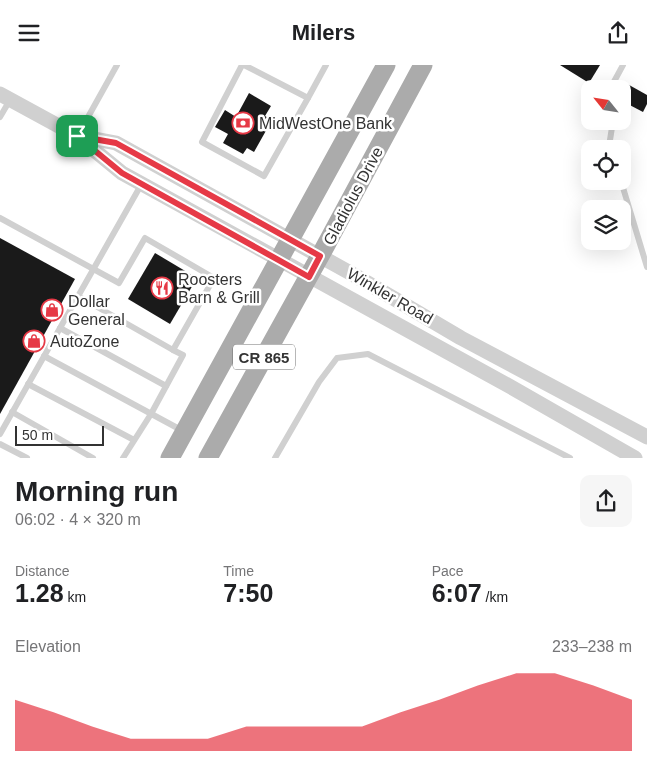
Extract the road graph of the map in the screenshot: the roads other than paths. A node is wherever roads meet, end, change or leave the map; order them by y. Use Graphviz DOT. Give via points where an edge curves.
graph roads {
  1 [pos="117,65"];
  2 [pos="243,65"];
  3 [pos="326,65"];
  4 [pos="386,65"];
  5 [pos="423,65"];
  6 [pos="623,65"];
  7 [pos="615,80"];
  8 [pos="5,96"];
  9 [pos="308,98"];
  10 [pos="0,117"];
  11 [pos="77,136"];
  12 [pos="141,184"];
  13 [pos="624,190"];
  14 [pos="0,217"];
  15 [pos="291,241"];
  16 [pos="320,256"];
  17 [pos="279,261"];
  18 [pos="647,267"];
  19 [pos="93,269"];
  20 [pos="309,277"];
  21 [pos="78,296"];
  22 [pos="60,328"];
  23 [pos="173,350"];
  24 [pos="44,356"];
  25 [pos="28,384"];
  26 [pos="166,386"];
  27 [pos="12,412"];
  28 [pos="151,414"];
  29 [pos="184,431"];
  30 [pos="0,434"];
  31 [pos="647,438"];
  32 [pos="134,441"];
  33 [pos="0,444"];
  34 [pos="27,458"];
  35 [pos="93,458"];
  36 [pos="123,458"];
  37 [pos="170,458"];
  38 [pos="208,458"];
  39 [pos="276,458"];
  40 [pos="570,458"];
  41 [pos="636,458"];
  1 -- 11 [label="lane"];
  2 -- 9 [label="lane"];
  2 -- 9 [label="lane" via="202,142 264,176"];
  3 -- 9 [label="lane"];
  4 -- 15 [label="main road, Gladiolus Drive / CR 865"];
  5 -- 16 [label="main road, Gladiolus Drive / CR 865"];
  6 -- 7 [label="lane"];
  8 -- 10 [label="lane"];
  8 -- 11 [label="street, Winkler Road"];
  11 -- 12 [label="street, Winkler Road" via="122,173"];
  11 -- 15 [label="street, Winkler Road" via="116,143"];
  12 -- 17 [label="street, Winkler Road"];
  12 -- 19 [label="lane"];
  13 -- 18 [label="lane"];
  14 -- 19 [label="lane"];
  15 -- 16 [label="street, Winkler Road"];
  15 -- 17 [label="main road, Gladiolus Drive / CR 865"];
  16 -- 20 [label="main road, Gladiolus Drive / CR 865"];
  16 -- 31 [label="street, Winkler Road" via="461,338"];
  17 -- 20 [label="street, Winkler Road"];
  17 -- 29 [label="main road, Gladiolus Drive / CR 865"];
  19 -- 21 [label="lane"];
  19 -- 23 [label="lane" via="119,283 145,239 214,278"];
  20 -- 38 [label="main road, Gladiolus Drive / CR 865"];
  20 -- 41 [label="street, Winkler Road"];
  21 -- 22 [label="lane"];
  21 -- 23 [label="lane"];
  22 -- 24 [label="lane"];
  22 -- 26 [label="lane"];
  23 -- 26 [label="lane" via="183,355"];
  24 -- 25 [label="lane"];
  24 -- 28 [label="lane"];
  25 -- 27 [label="lane"];
  25 -- 32 [label="lane"];
  26 -- 28 [label="lane"];
  27 -- 30 [label="lane"];
  27 -- 35 [label="lane"];
  28 -- 29 [label="lane"];
  28 -- 32 [label="lane"];
  29 -- 37 [label="main road, Gladiolus Drive / CR 865"];
  31 -- 41 [label="street"];
  32 -- 36 [label="lane"];
  33 -- 34 [label="lane"];
  39 -- 40 [label="lane" via="319,382 337,358 368,354"];
}
